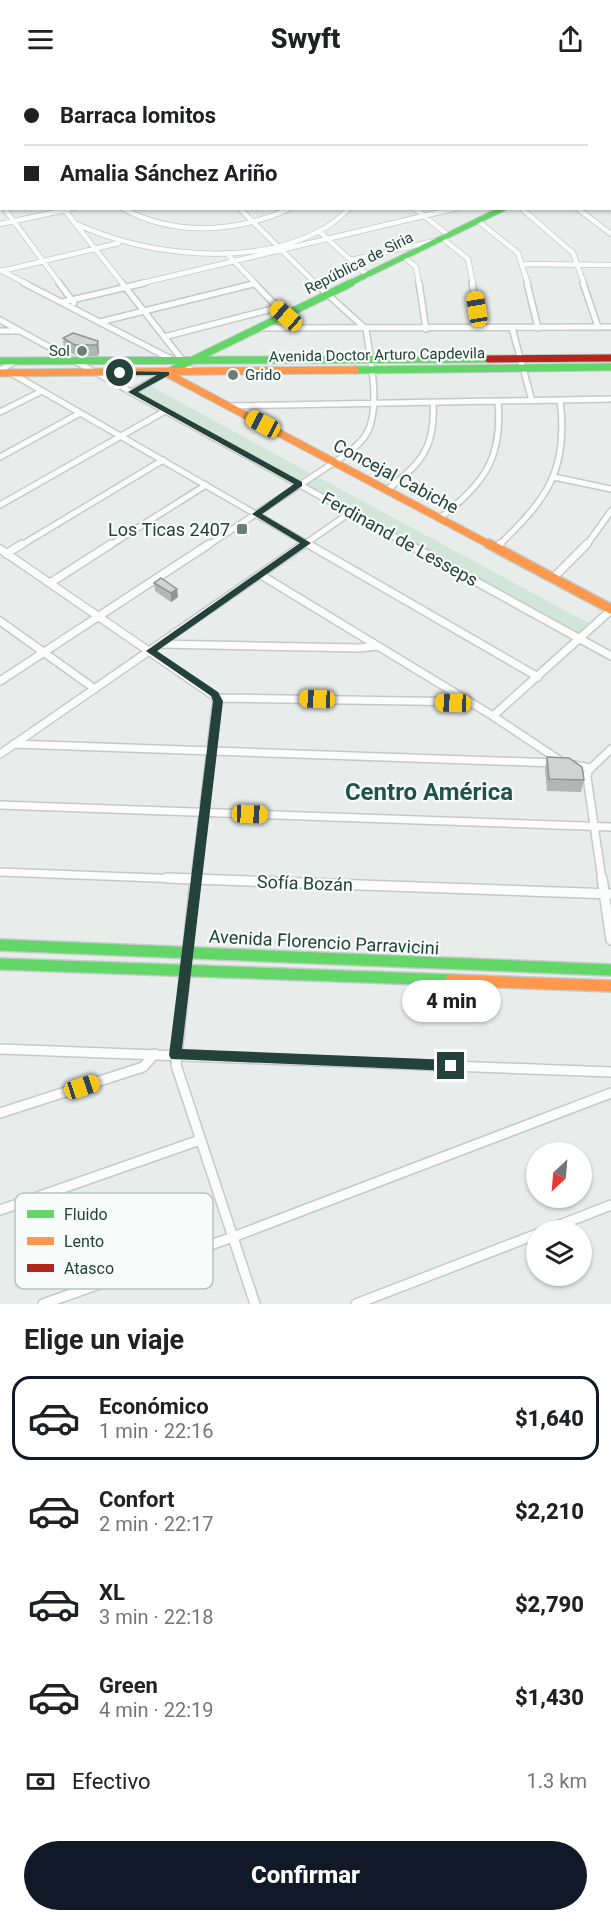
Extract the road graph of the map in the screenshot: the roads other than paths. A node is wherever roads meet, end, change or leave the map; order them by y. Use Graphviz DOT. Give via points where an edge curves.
graph roads {
  1 [pos="5,210"];
  2 [pos="64,210"];
  3 [pos="126,210"];
  4 [pos="240,210"];
  5 [pos="286,210"];
  6 [pos="348,210"];
  7 [pos="416,210"];
  8 [pos="448,210"];
  9 [pos="500,210"];
  10 [pos="523,210"];
  11 [pos="580,210"];
  12 [pos="423,216"];
  13 [pos="478,221"];
  14 [pos="14,222"];
  15 [pos="74,223"];
  16 [pos="253,223"];
  17 [pos="0,225"];
  18 [pos="320,232"];
  19 [pos="611,234"];
  20 [pos="442,238"];
  21 [pos="328,239"];
  22 [pos="119,243"];
  23 [pos="276,245"];
  24 [pos="94,250"];
  25 [pos="281,251"];
  26 [pos="226,253"];
  27 [pos="404,257"];
  28 [pos="351,260"];
  29 [pos="42,262"];
  30 [pos="233,262"];
  31 [pos="523,264"];
  32 [pos="577,265"];
  33 [pos="611,265"];
  34 [pos="1,270"];
  35 [pos="368,276"];
  36 [pos="253,284"];
  37 [pos="123,288"];
  38 [pos="329,295"];
  39 [pos="72,300"];
  40 [pos="63,303"];
  41 [pos="276,308"];
  42 [pos="143,311"];
  43 [pos="81,312"];
  44 [pos="286,316"];
  45 [pos="0,320"];
  46 [pos="100,322"];
  47 [pos="598,327"];
  48 [pos="611,327"];
  49 [pos="260,328"];
  50 [pos="481,328"];
  51 [pos="512,328"];
  52 [pos="538,328"];
  53 [pos="366,329"];
  54 [pos="426,329"];
  55 [pos="0,331"];
  56 [pos="20,331"];
  57 [pos="164,337"];
  58 [pos="611,358"];
  59 [pos="0,361"];
  60 [pos="16,361"];
  61 [pos="76,361"];
  62 [pos="133,361"];
  63 [pos="183,362"];
  64 [pos="521,363"];
  65 [pos="370,365"];
  66 [pos="611,367"];
  67 [pos="0,372"];
  68 [pos="196,372"];
  69 [pos="11,373"];
  70 [pos="97,373"];
  71 [pos="166,373"];
  72 [pos="42,391"];
  73 [pos="132,392"];
  74 [pos="611,399"];
  75 [pos="532,400"];
  76 [pos="560,400"];
  77 [pos="498,401"];
  78 [pos="433,402"];
  79 [pos="371,404"];
  80 [pos="227,406"];
  81 [pos="165,411"];
  82 [pos="0,412"];
  83 [pos="80,413"];
  84 [pos="120,436"];
  85 [pos="0,457"];
  86 [pos="163,460"];
  87 [pos="334,462"];
  88 [pos="555,477"];
  89 [pos="300,484"];
  90 [pos="206,485"];
  91 [pos="611,489"];
  92 [pos="387,490"];
  93 [pos="0,504"];
  94 [pos="611,511"];
  95 [pos="351,512"];
  96 [pos="256,514"];
  97 [pos="440,518"];
  98 [pos="306,543"];
  99 [pos="496,548"];
  100 [pos="3,552"];
  101 [pos="261,575"];
  102 [pos="553,578"];
  103 [pos="50,583"];
  104 [pos="611,610"];
  105 [pos="99,616"];
  106 [pos="0,621"];
  107 [pos="580,639"];
  108 [pos="160,644"];
  109 [pos="377,646"];
  110 [pos="151,651"];
  111 [pos="44,652"];
  112 [pos="611,656"];
  113 [pos="538,677"];
  114 [pos="0,681"];
  115 [pos="95,688"];
  116 [pos="217,698"];
  117 [pos="470,702"];
  118 [pos="493,716"];
  119 [pos="14,744"];
  120 [pos="611,749"];
  121 [pos="211,752"];
  122 [pos="0,754"];
  123 [pos="564,764"];
  124 [pos="591,768"];
  125 [pos="0,805"];
  126 [pos="204,813"];
  127 [pos="595,827"];
  128 [pos="611,827"];
  129 [pos="0,872"];
  130 [pos="195,879"];
  131 [pos="608,894"];
  132 [pos="611,940"];
  133 [pos="0,945"];
  134 [pos="186,952"];
  135 [pos="0,964"];
  136 [pos="611,970"];
  137 [pos="184,971"];
  138 [pos="611,986"];
  139 [pos="0,1049"];
  140 [pos="154,1054"];
  141 [pos="176,1055"];
  142 [pos="611,1072"];
  143 [pos="611,1093"];
  144 [pos="0,1113"];
  145 [pos="200,1140"];
  146 [pos="49,1193"];
  147 [pos="15,1205"];
  148 [pos="611,1205"];
  149 [pos="0,1210"];
  150 [pos="573,1220"];
  151 [pos="233,1237"];
  152 [pos="526,1238"];
  153 [pos="213,1244"];
  154 [pos="86,1289"];
  155 [pos="43,1304"];
  156 [pos="255,1304"];
  157 [pos="356,1304"];
  1 -- 14 [label="street"];
  2 -- 14 [label="street"];
  2 -- 15 [label="street"];
  3 -- 16 [label="street" via="155,223 178,226 214,228"];
  4 -- 16 [label="street"];
  5 -- 16 [label="street"];
  6 -- 18 [label="street"];
  7 -- 12 [label="street"];
  8 -- 12 [label="street"];
  9 -- 13 [label="main road, República de Siria"];
  10 -- 32 [label="street" via="566,245"];
  11 -- 19 [label="street"];
  12 -- 20 [label="street"];
  12 -- 21 [label="street"];
  13 -- 20 [label="main road, República de Siria"];
  13 -- 31 [label="street" via="515,249"];
  14 -- 17 [label="street"];
  14 -- 29 [label="street"];
  15 -- 22 [label="street"];
  15 -- 24 [label="street"];
  16 -- 23 [label="street"];
  18 -- 21 [label="street"];
  18 -- 23 [label="street"];
  20 -- 27 [label="main road, República de Siria"];
  20 -- 28 [label="street"];
  20 -- 50 [label="street" via="468,259"];
  21 -- 25 [label="street"];
  21 -- 28 [label="street"];
  22 -- 24 [label="street"];
  22 -- 26 [label="street" via="166,252"];
  23 -- 25 [label="street"];
  23 -- 26 [label="street"];
  24 -- 29 [label="street"];
  24 -- 37 [label="street"];
  25 -- 30 [label="street"];
  25 -- 38 [label="street"];
  26 -- 30 [label="street"];
  27 -- 35 [label="main road, República de Siria"];
  27 -- 54 [label="street" via="416,267"];
  28 -- 35 [label="street"];
  29 -- 34 [label="street"];
  29 -- 39 [label="street"];
  30 -- 36 [label="street"];
  30 -- 37 [label="street"];
  31 -- 32 [label="street"];
  31 -- 52 [label="street"];
  32 -- 33 [label="street"];
  32 -- 47 [label="street"];
  34 -- 40 [label="street"];
  35 -- 38 [label="main road, República de Siria"];
  36 -- 41 [label="street"];
  36 -- 42 [label="street"];
  37 -- 39 [label="street"];
  37 -- 42 [label="street"];
  38 -- 44 [label="main road, República de Siria"];
  38 -- 53 [label="street"];
  39 -- 40 [label="street"];
  39 -- 43 [label="street"];
  40 -- 43 [label="street"];
  41 -- 44 [label="street"];
  41 -- 57 [label="street"];
  42 -- 46 [label="street"];
  42 -- 57 [label="street"];
  43 -- 46 [label="street"];
  44 -- 49 [label="main road, República de Siria"];
  45 -- 56 [label="street, Ferdinand de Lesseps"];
  46 -- 63 [label="street"];
  47 -- 48 [label="street"];
  47 -- 52 [label="street"];
  49 -- 53 [label="street"];
  49 -- 63 [label="main road, República de Siria"];
  50 -- 51 [label="street"];
  50 -- 54 [label="street"];
  51 -- 52 [label="street"];
  51 -- 64 [label="street"];
  53 -- 54 [label="street"];
  53 -- 65 [label="street"];
  55 -- 56 [label="street"];
  56 -- 61 [label="street, Ferdinand de Lesseps"];
  57 -- 63 [label="street"];
  58 -- 64 [label="main road, Avenida Doctor Arturo Capdevila"];
  59 -- 60 [label="main road, Avenida Doctor Arturo Capdevila"];
  60 -- 61 [label="main road, Avenida Doctor Arturo Capdevila"];
  60 -- 67 [label="street"];
  61 -- 62 [label="main road, Avenida Doctor Arturo Capdevila"];
  61 -- 70 [label="street, Ferdinand de Lesseps"];
  62 -- 63 [label="main road, Avenida Doctor Arturo Capdevila"];
  62 -- 71 [label="main road"];
  63 -- 65 [label="main road, Avenida Doctor Arturo Capdevila"];
  63 -- 68 [label="street"];
  63 -- 71 [label="main road, República de Siria"];
  64 -- 65 [label="main road, Avenida Doctor Arturo Capdevila"];
  64 -- 66 [label="main road, Avenida Doctor Arturo Capdevila"];
  64 -- 75 [label="street"];
  65 -- 68 [label="main road, Avenida Doctor Arturo Capdevila"];
  65 -- 79 [label="street"];
  67 -- 69 [label="main road, Avenida Doctor Arturo Capdevila"];
  68 -- 71 [label="main road, Avenida Doctor Arturo Capdevila"];
  69 -- 70 [label="main road, Avenida Doctor Arturo Capdevila"];
  69 -- 72 [label="street"];
  70 -- 71 [label="main road, Avenida Doctor Arturo Capdevila"];
  70 -- 73 [label="street, Ferdinand de Lesseps"];
  71 -- 73 [label="street, República de Siria"];
  71 -- 80 [label="main road, Concejal Cabiche"];
  72 -- 82 [label="street"];
  72 -- 83 [label="street"];
  73 -- 81 [label="street, Ferdinand de Lesseps"];
  74 -- 76 [label="street"];
  75 -- 76 [label="street"];
  75 -- 77 [label="street"];
  76 -- 88 [label="street" via="565,440"];
  77 -- 78 [label="street"];
  77 -- 97 [label="street" via="501,432 493,461 472,490"];
  78 -- 79 [label="street"];
  78 -- 92 [label="street" via="435,432 427,450"];
  79 -- 80 [label="street"];
  79 -- 87 [label="street" via="370,425 363,439"];
  80 -- 87 [label="main road, Concejal Cabiche"];
  81 -- 84 [label="street"];
  81 -- 89 [label="street, Ferdinand de Lesseps"];
  83 -- 84 [label="street"];
  83 -- 85 [label="street"];
  84 -- 86 [label="street"];
  84 -- 93 [label="street"];
  86 -- 90 [label="street"];
  86 -- 100 [label="street"];
  87 -- 89 [label="street"];
  87 -- 92 [label="main road, Concejal Cabiche"];
  88 -- 91 [label="street"];
  88 -- 99 [label="street" via="533,511"];
  89 -- 95 [label="street, Ferdinand de Lesseps"];
  89 -- 96 [label="street"];
  90 -- 96 [label="street"];
  90 -- 103 [label="street"];
  92 -- 97 [label="main road, Concejal Cabiche"];
  94 -- 102 [label="street" via="584,548"];
  95 -- 98 [label="street"];
  95 -- 107 [label="street, Ferdinand de Lesseps"];
  96 -- 98 [label="street"];
  96 -- 105 [label="street"];
  97 -- 99 [label="main road, Concejal Cabiche"];
  98 -- 101 [label="street"];
  98 -- 113 [label="street"];
  99 -- 102 [label="main road, Concejal Cabiche"];
  100 -- 103 [label="street"];
  101 -- 108 [label="street"];
  101 -- 109 [label="street"];
  102 -- 104 [label="main road, Concejal Cabiche"];
  103 -- 105 [label="street"];
  104 -- 107 [label="street"];
  105 -- 110 [label="street"];
  105 -- 111 [label="street"];
  106 -- 111 [label="street"];
  107 -- 112 [label="street, Ferdinand de Lesseps"];
  107 -- 113 [label="street"];
  108 -- 109 [label="street"];
  108 -- 110 [label="street"];
  109 -- 117 [label="street"];
  110 -- 115 [label="street"];
  110 -- 116 [label="street"];
  111 -- 114 [label="street"];
  111 -- 115 [label="street"];
  113 -- 118 [label="street"];
  115 -- 119 [label="street"];
  116 -- 117 [label="street"];
  116 -- 121 [label="street"];
  117 -- 118 [label="street"];
  118 -- 123 [label="street"];
  119 -- 121 [label="street"];
  119 -- 122 [label="street"];
  120 -- 124 [label="street"];
  121 -- 123 [label="street"];
  121 -- 126 [label="street"];
  123 -- 124 [label="street"];
  124 -- 127 [label="street" via="587,777"];
  125 -- 126 [label="street"];
  126 -- 127 [label="street"];
  126 -- 130 [label="street"];
  127 -- 128 [label="street"];
  127 -- 131 [label="street"];
  129 -- 130 [label="street, Sofía Bozán"];
  130 -- 131 [label="street, Sofía Bozán"];
  130 -- 134 [label="street"];
  131 -- 132 [label="street"];
  133 -- 134 [label="main road, Avenida Florencio Parravicini"];
  134 -- 136 [label="main road, Avenida Florencio Parravicini"];
  134 -- 137 [label="street"];
  135 -- 137 [label="main road, Avenida Florencio Parravicini"];
  137 -- 138 [label="main road, Avenida Florencio Parravicini"];
  137 -- 141 [label="street"];
  139 -- 140 [label="street"];
  140 -- 141 [label="street"];
  140 -- 144 [label="street" via="143,1067"];
  141 -- 142 [label="street"];
  141 -- 145 [label="street"];
  143 -- 151 [label="street"];
  145 -- 146 [label="street"];
  145 -- 151 [label="street"];
  147 -- 149 [label="street"];
  148 -- 150 [label="street"];
  151 -- 153 [label="street"];
  151 -- 156 [label="street"];
  152 -- 157 [label="street"];
  154 -- 155 [label="street"];
}
